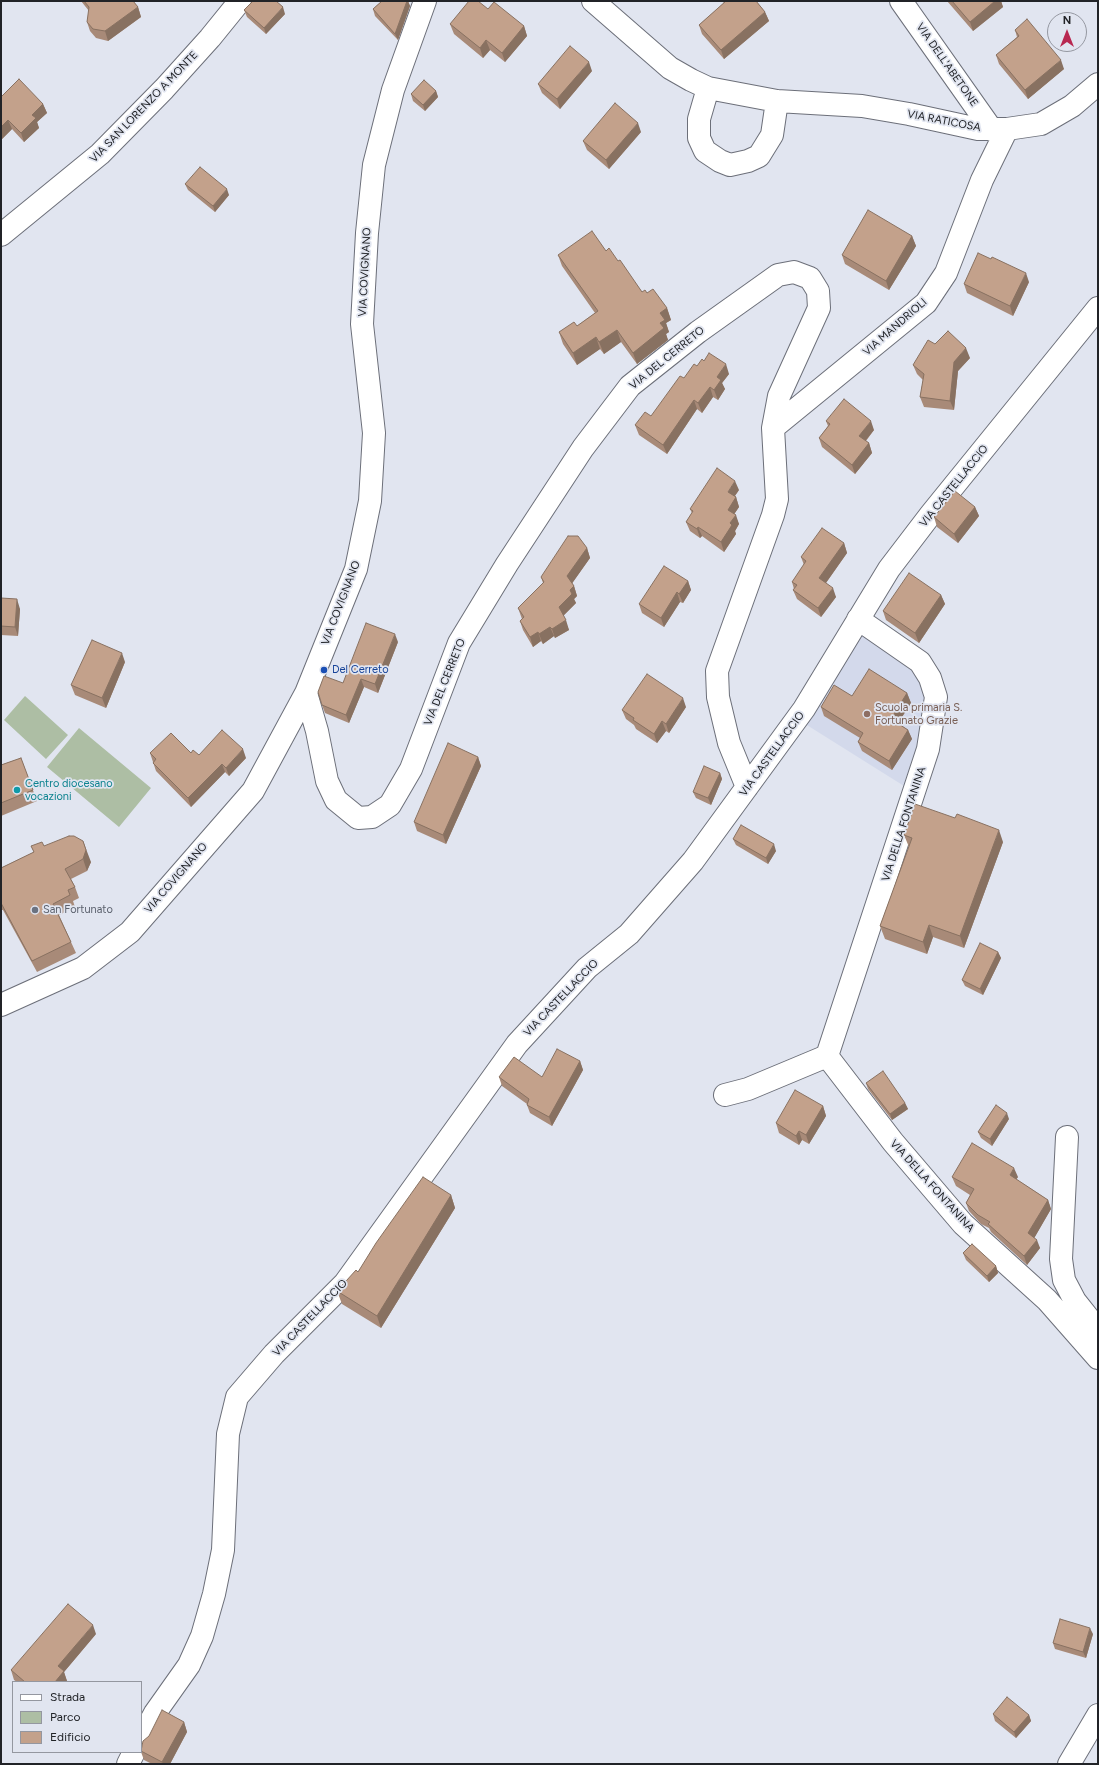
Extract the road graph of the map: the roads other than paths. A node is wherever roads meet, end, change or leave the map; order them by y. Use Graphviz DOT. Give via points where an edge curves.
graph roads {
  1 [pos="240,1"];
  2 [pos="425,1"];
  3 [pos="593,1"];
  4 [pos="901,1"];
  5 [pos="1098,84"];
  6 [pos="708,88"];
  7 [pos="777,102"];
  8 [pos="1000,129"];
  9 [pos="1,235"];
  10 [pos="1098,308"];
  11 [pos="773,428"];
  12 [pos="858,619"];
  13 [pos="306,693"];
  14 [pos="747,787"];
  15 [pos="1,1005"];
  16 [pos="827,1056"];
  17 [pos="725,1096"];
  18 [pos="1067,1137"];
  19 [pos="1098,1330"];
  20 [pos="1098,1358"];
  21 [pos="1098,1715"];
  22 [pos="142,1737"];
  23 [pos="134,1753"];
  24 [pos="128,1764"];
  25 [pos="1069,1764"];
  1 -- 9 [label="street, VIA SAN LORENZO A MONTE" via="164,89 100,154"];
  2 -- 13 [label="street, VIA COVIGNANO" via="393,90 374,165 362,324 374,433 370,501 356,570"];
  3 -- 6 [label="street, VIA RATICOSA" via="670,68"];
  4 -- 8 [label="street, VIA DELL'ABETONE"];
  5 -- 8 [label="street, VIA RATICOSA" via="1072,106 1040,124"];
  6 -- 7 [label="street, VIA RATICOSA"];
  6 -- 7 [label="street" via="699,119 699,138 705,151 730,165 759,156 772,135"];
  7 -- 8 [label="street, VIA RATICOSA" via="862,106 978,129"];
  8 -- 11 [label="street, VIA MANDRIOLI" via="946,273 926,303"];
  10 -- 12 [label="street, VIA CASTELLACCIO" via="931,514 889,569"];
  11 -- 13 [label="street, VIA DEL CERRETO" via="779,396 819,308 818,291 810,278 794,272 778,275 698,332 630,386 579,454 459,643 411,769 390,805 372,817 358,818 336,800 327,781"];
  11 -- 14 [label="street, VIA DEL CERRETO" via="777,499 717,671 718,697 729,742"];
  12 -- 14 [label="street, VIA CASTELLACCIO" via="804,709"];
  12 -- 16 [label="street, VIA DELLA FONTANINA" via="920,662 930,678 936,697 928,748"];
  13 -- 15 [label="street, VIA COVIGNANO" via="252,791 130,932 83,968"];
  14 -- 22 [label="street, VIA CASTELLACCIO" via="693,861 630,934 587,968 517,1044 345,1283 274,1354 237,1397 228,1434 223,1550 214,1594 202,1636 189,1665 155,1713"];
  16 -- 17 [label="street"];
  16 -- 20 [label="street, VIA DELLA FONTANINA" via="892,1142 963,1224 1047,1300"];
  18 -- 19 [label="street" via="1061,1259 1064,1280 1075,1301"];
  21 -- 25 [label="street"];
  23 -- 24 [label="street"];
}
